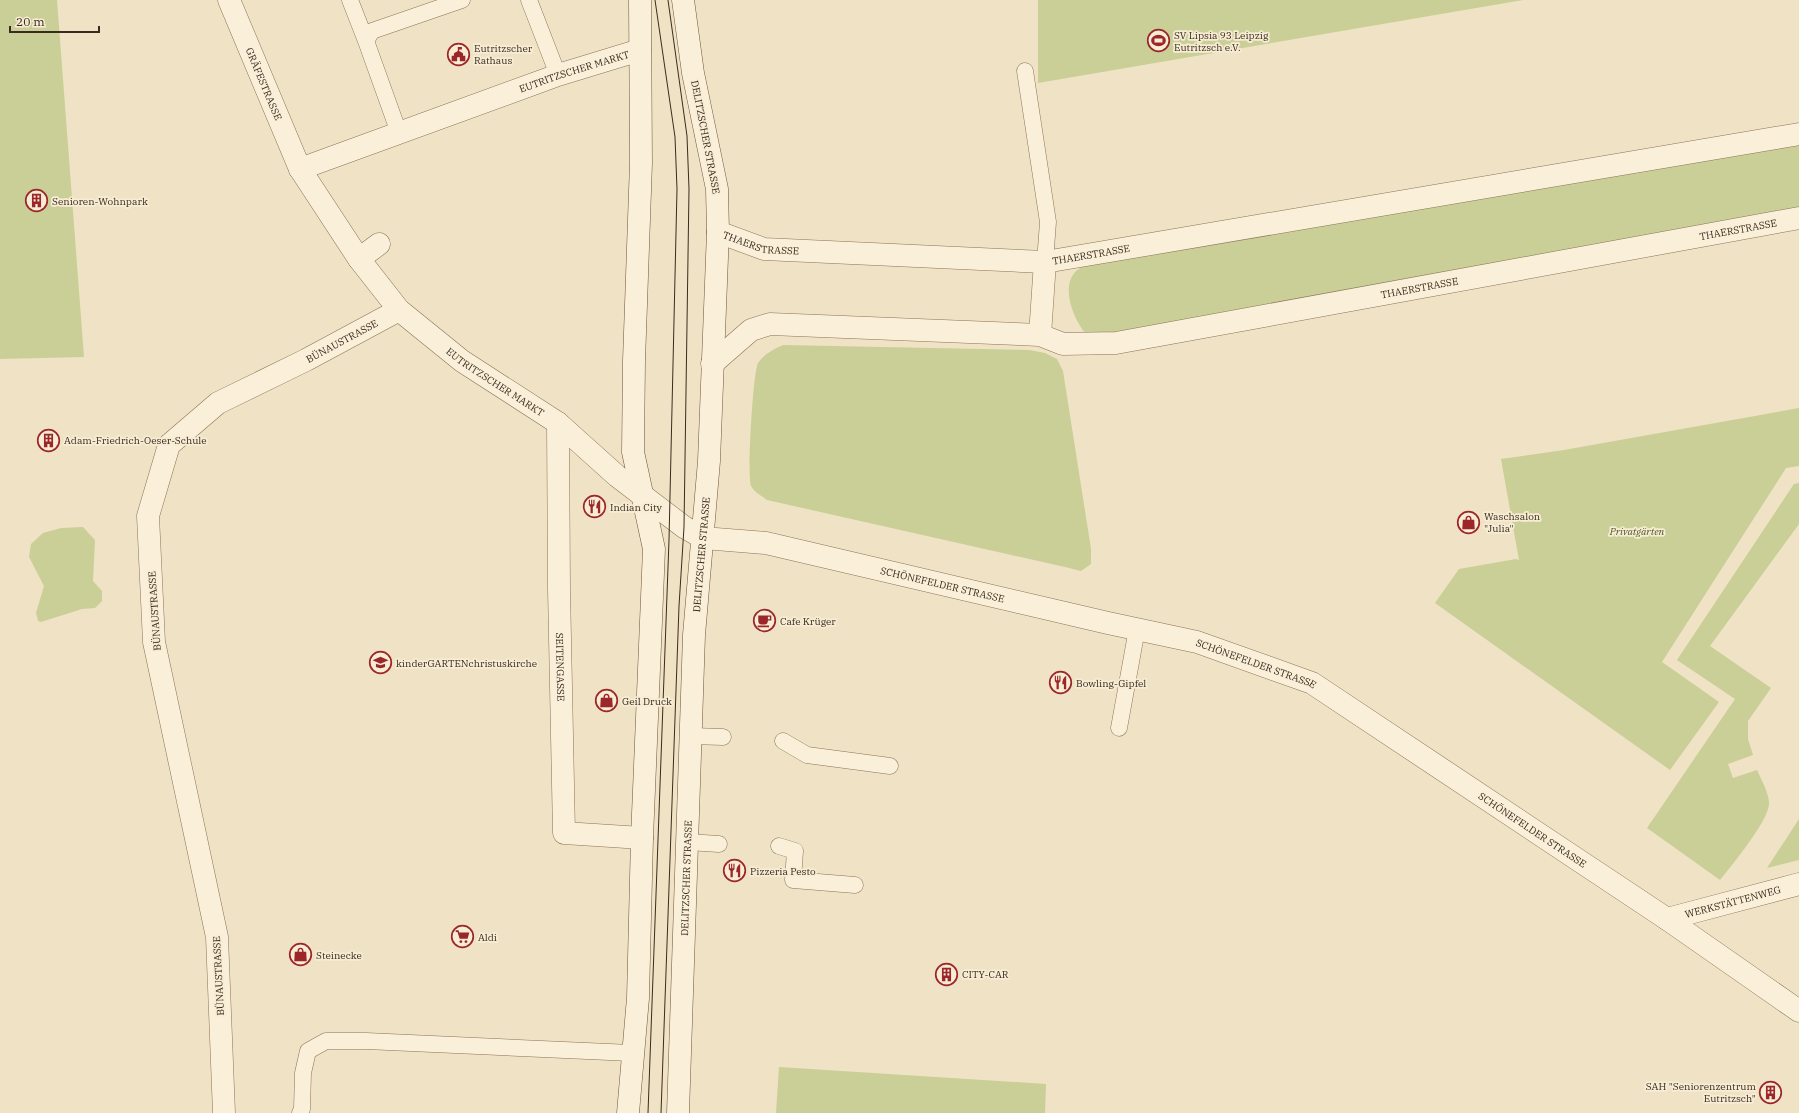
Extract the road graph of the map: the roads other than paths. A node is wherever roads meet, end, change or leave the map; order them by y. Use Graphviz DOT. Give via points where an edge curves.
graph roads {
  1 [pos="229,0"];
  2 [pos="350,0"];
  3 [pos="462,0"];
  4 [pos="529,0"];
  5 [pos="640,0"];
  6 [pos="683,0"];
  7 [pos="366,41"];
  8 [pos="640,50"];
  9 [pos="1025,71"];
  10 [pos="558,75"];
  11 [pos="399,133"];
  12 [pos="1799,134"];
  13 [pos="300,169"];
  14 [pos="1799,218"];
  15 [pos="718,232"];
  16 [pos="379,244"];
  17 [pos="359,259"];
  18 [pos="1045,262"];
  19 [pos="399,310"];
  20 [pos="1040,335"];
  21 [pos="712,364"];
  22 [pos="558,423"];
  23 [pos="641,493"];
  24 [pos="703,538"];
  25 [pos="1137,629"];
  26 [pos="1119,728"];
  27 [pos="691,736"];
  28 [pos="723,737"];
  29 [pos="783,741"];
  30 [pos="890,766"];
  31 [pos="642,838"];
  32 [pos="688,842"];
  33 [pos="719,844"];
  34 [pos="779,846"];
  35 [pos="1799,884"];
  36 [pos="856,885"];
  37 [pos="1667,919"];
  38 [pos="1799,1011"];
  39 [pos="632,1053"];
  40 [pos="224,1113"];
  41 [pos="300,1113"];
  42 [pos="628,1113"];
  43 [pos="678,1113"];
  1 -- 13 [label="street, GRÄFESTRASSE"];
  2 -- 7 [label="lane"];
  3 -- 7 [label="lane" via="372,31"];
  4 -- 10 [label="lane"];
  5 -- 8 [label="street"];
  6 -- 15 [label="street, DELITZSCHER STRASSE" via="694,73 717,189"];
  7 -- 11 [label="lane"];
  8 -- 10 [label="street, EUTRITZSCHER MARKT"];
  8 -- 23 [label="street" via="641,163 632,413 633,452"];
  9 -- 18 [label="lane" via="1048,222"];
  10 -- 11 [label="street, EUTRITZSCHER MARKT" via="488,108"];
  11 -- 13 [label="street, EUTRITZSCHER MARKT"];
  12 -- 18 [label="street, THAERSTRASSE"];
  13 -- 17 [label="street, EUTRITZSCHER MARKT"];
  14 -- 20 [label="street, THAERSTRASSE" via="1116,343 1064,344"];
  15 -- 18 [label="street, THAERSTRASSE" via="764,249"];
  15 -- 21 [label="street, DELITZSCHER STRASSE"];
  16 -- 17 [label="street"];
  17 -- 19 [label="street, EUTRITZSCHER MARKT"];
  18 -- 20 [label="street, THAERSTRASSE"];
  19 -- 22 [label="street, EUTRITZSCHER MARKT" via="462,361"];
  19 -- 40 [label="street, BÜNAUSTRASSE" via="306,360 218,402 169,445 148,516 154,642 216,937"];
  20 -- 21 [label="street, THAERSTRASSE" via="770,324 751,330"];
  21 -- 24 [label="street, DELITZSCHER STRASSE" via="709,461"];
  22 -- 23 [label="street, EUTRITZSCHER MARKT" via="617,476"];
  22 -- 31 [label="street, SEITENGASSE" via="564,833"];
  23 -- 24 [label="street, SCHÖNEFELDER STRASSE" via="684,527"];
  23 -- 31 [label="street" via="654,549"];
  24 -- 25 [label="street, SCHÖNEFELDER STRASSE" via="766,543"];
  24 -- 27 [label="street, DELITZSCHER STRASSE" via="694,635"];
  25 -- 26 [label="lane"];
  25 -- 37 [label="street, SCHÖNEFELDER STRASSE" via="1197,642 1312,683"];
  27 -- 28 [label="lane"];
  27 -- 32 [label="street, DELITZSCHER STRASSE"];
  29 -- 30 [label="lane" via="807,755"];
  31 -- 39 [label="street" via="638,998"];
  32 -- 33 [label="lane"];
  32 -- 43 [label="street, DELITZSCHER STRASSE"];
  34 -- 36 [label="lane" via="795,851 793,880"];
  35 -- 37 [label="street, WERKSTÄTTENWEG"];
  37 -- 38 [label="street, SCHÖNEFELDER STRASSE"];
  39 -- 41 [label="lane" via="326,1041 308,1051 303,1073"];
  39 -- 42 [label="street"];
}
